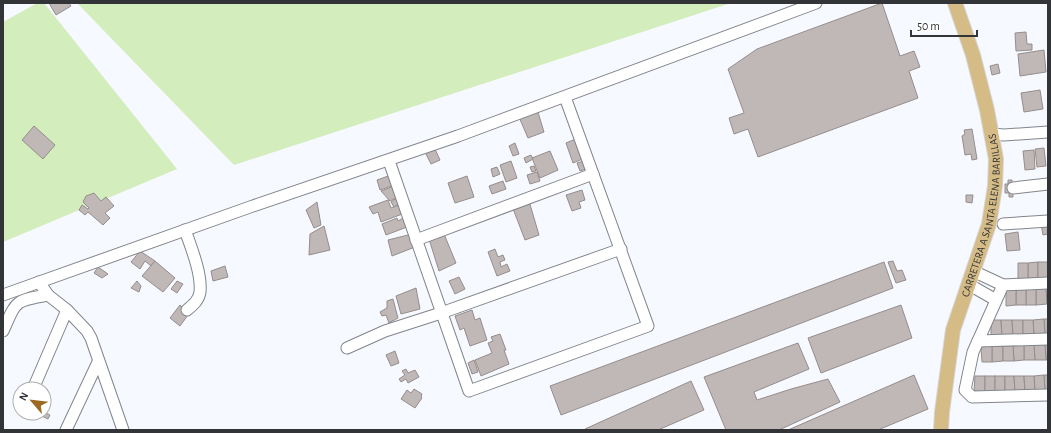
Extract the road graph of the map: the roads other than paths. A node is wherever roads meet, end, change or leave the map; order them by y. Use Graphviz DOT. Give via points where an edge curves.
graph roads {
  1 [pos="816,3"];
  2 [pos="955,3"];
  3 [pos="565,97"];
  4 [pos="1048,132"];
  5 [pos="992,134"];
  6 [pos="388,161"];
  7 [pos="594,174"];
  8 [pos="1048,184"];
  9 [pos="1004,187"];
  10 [pos="1048,221"];
  11 [pos="1003,224"];
  12 [pos="185,230"];
  13 [pos="416,240"];
  14 [pos="621,249"];
  15 [pos="970,277"];
  16 [pos="38,282"];
  17 [pos="1048,283"];
  18 [pos="1003,285"];
  19 [pos="3,294"];
  20 [pos="48,295"];
  21 [pos="996,300"];
  22 [pos="67,310"];
  23 [pos="187,310"];
  24 [pos="441,313"];
  25 [pos="3,331"];
  26 [pos="1048,339"];
  27 [pos="978,341"];
  28 [pos="347,348"];
  29 [pos="98,362"];
  30 [pos="36,381"];
  31 [pos="1048,395"];
  32 [pos="66,430"];
  33 [pos="123,430"];
  34 [pos="940,430"];
  1 -- 3 [label="street"];
  2 -- 5 [label="main road, CARRETERA A SANTA ELENA BARILLAS" via="973,55"];
  3 -- 6 [label="street"];
  3 -- 7 [label="street"];
  4 -- 5 [label="street" via="1004,136"];
  5 -- 9 [label="main road, CARRETERA A SANTA ELENA BARILLAS"];
  6 -- 12 [label="street"];
  6 -- 13 [label="street"];
  7 -- 13 [label="street"];
  7 -- 14 [label="street"];
  8 -- 9 [label="street"];
  9 -- 15 [label="main road, CARRETERA A SANTA ELENA BARILLAS"];
  10 -- 11 [label="street"];
  12 -- 16 [label="street"];
  12 -- 23 [label="street" via="196,263 200,292 198,299"];
  13 -- 24 [label="street"];
  14 -- 24 [label="street"];
  14 -- 24 [label="street" via="648,326 469,391"];
  15 -- 18 [label="street"];
  15 -- 21 [label="street"];
  15 -- 34 [label="main road, CARRETERA A SANTA ELENA BARILLAS" via="953,330"];
  16 -- 19 [label="street"];
  16 -- 20 [label="street"];
  17 -- 18 [label="street"];
  18 -- 21 [label="street"];
  20 -- 22 [label="street"];
  20 -- 25 [label="street" via="18,302"];
  21 -- 27 [label="street"];
  22 -- 29 [label="street" via="87,331"];
  22 -- 30 [label="street"];
  24 -- 28 [label="street" via="385,331"];
  26 -- 27 [label="street"];
  27 -- 31 [label="street" via="973,352 965,390 972,397"];
  29 -- 32 [label="street"];
  29 -- 33 [label="street"];
}
